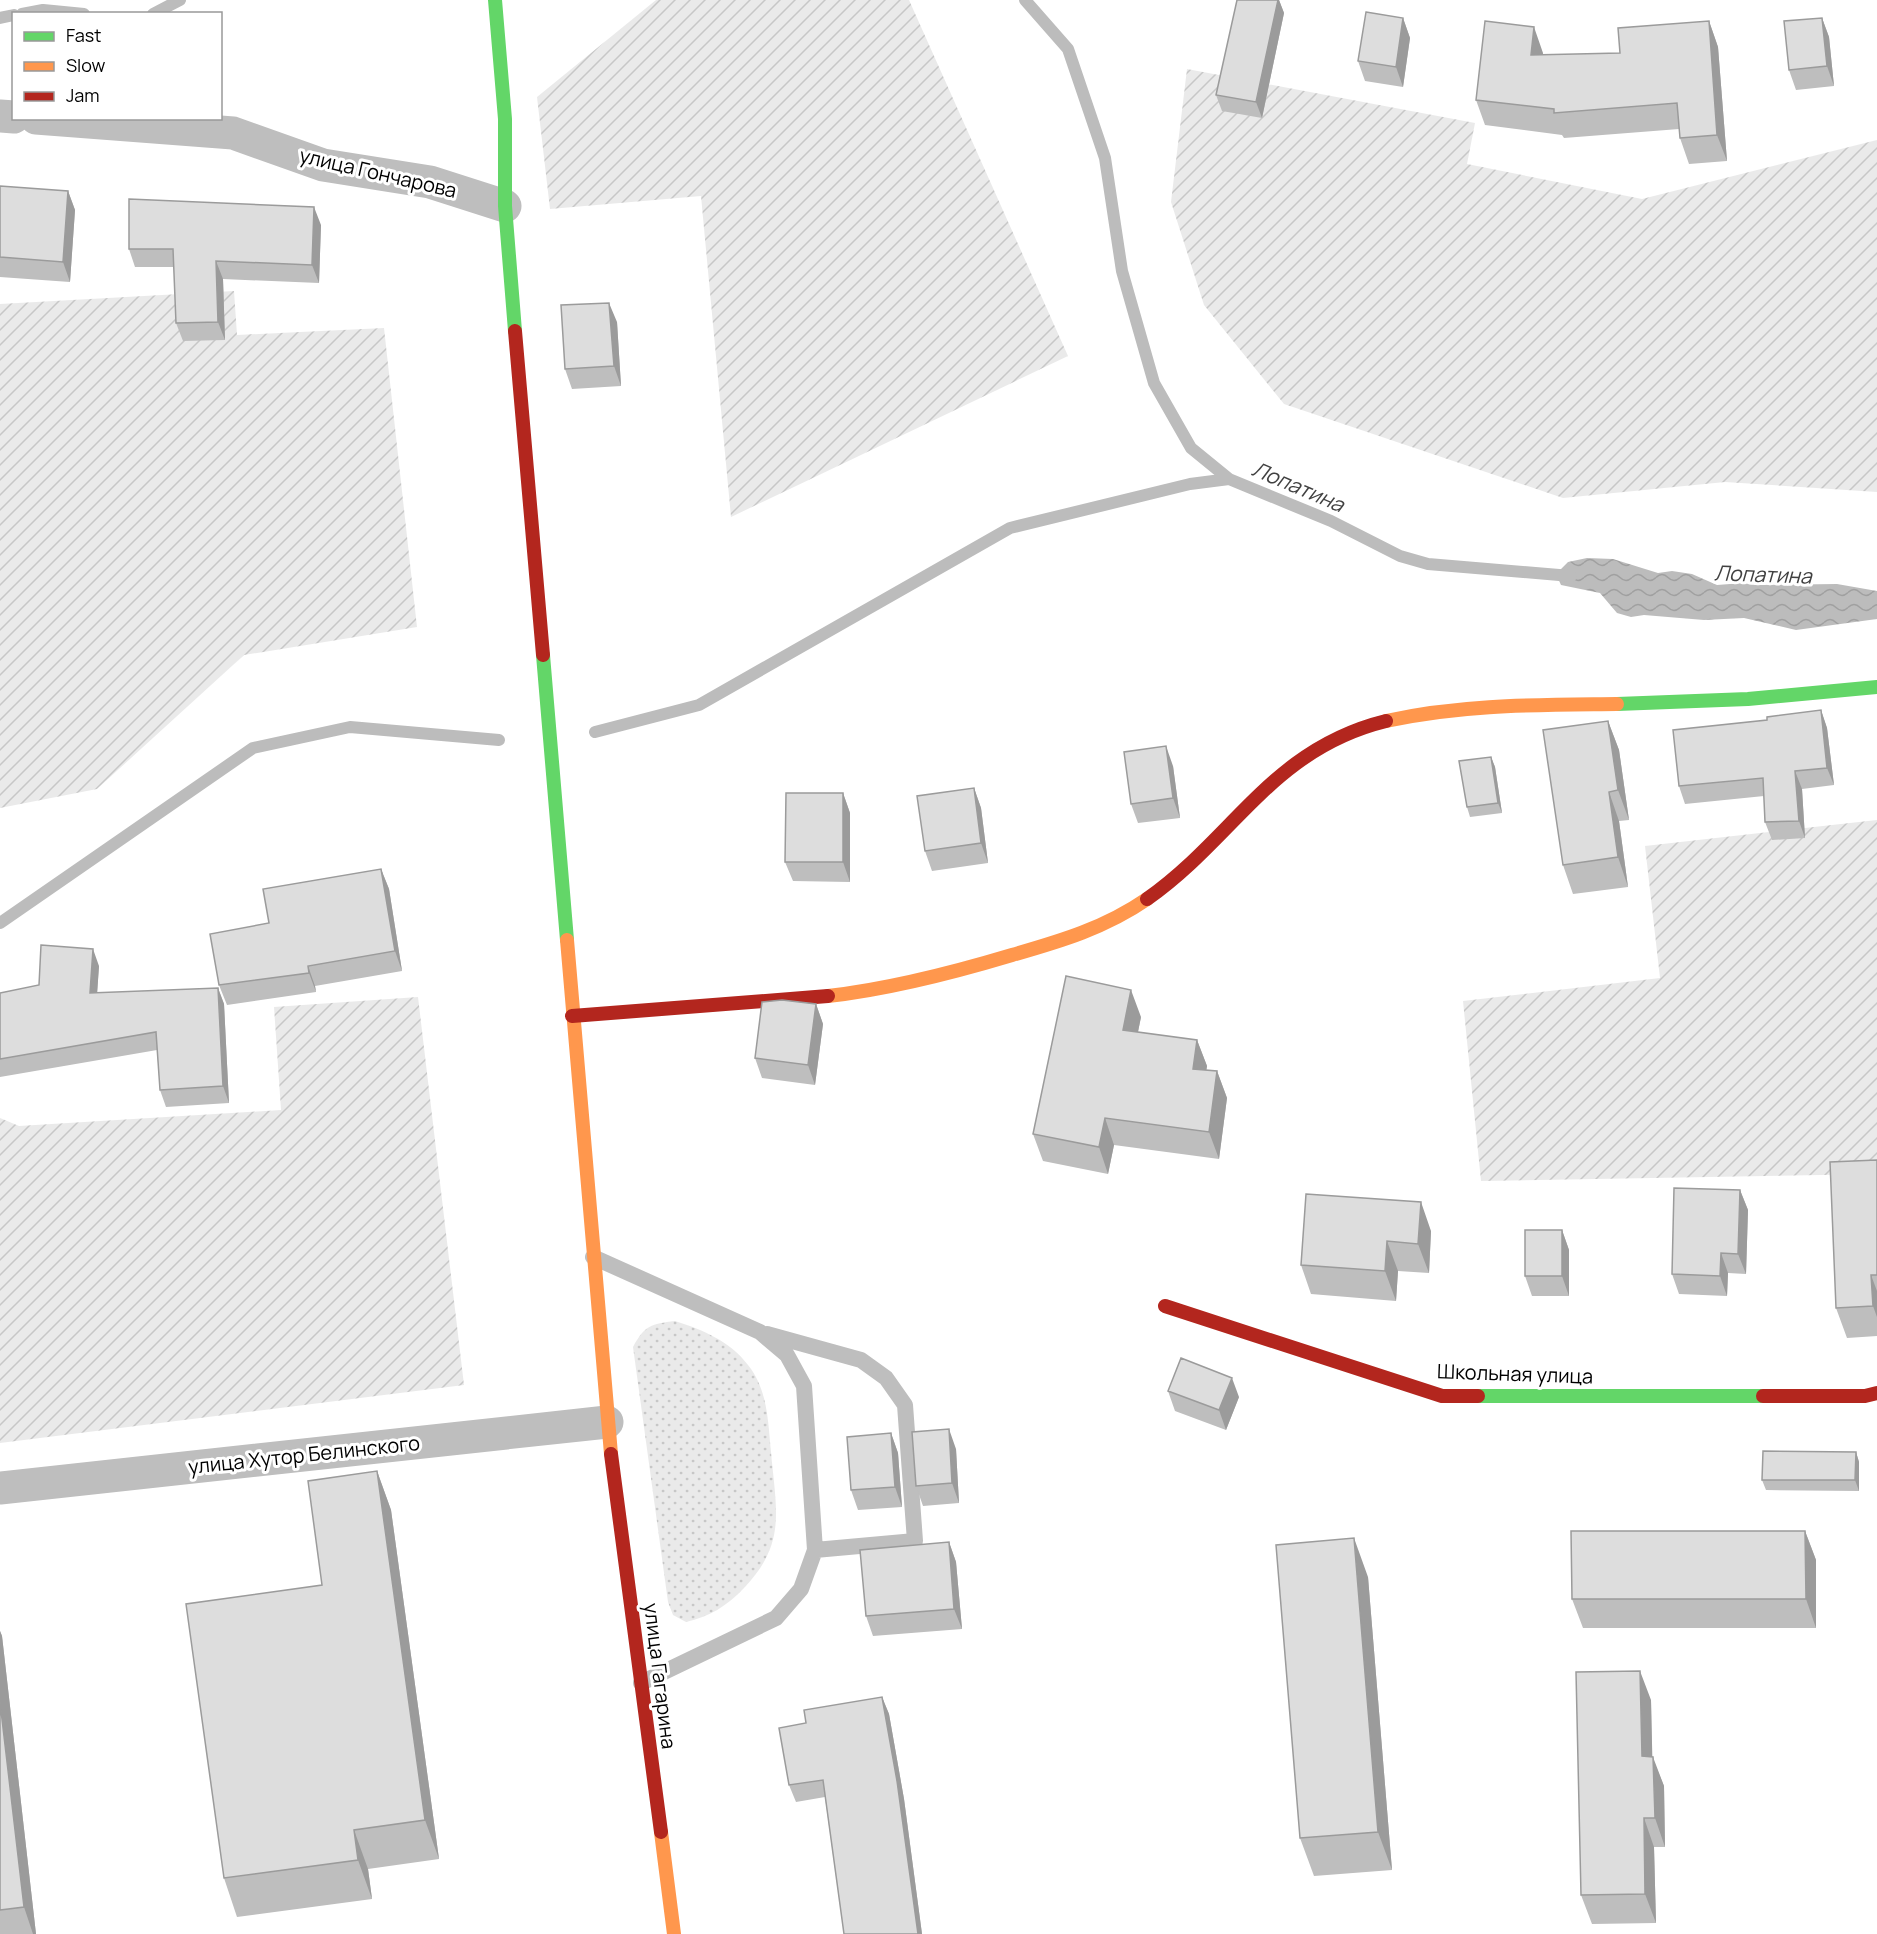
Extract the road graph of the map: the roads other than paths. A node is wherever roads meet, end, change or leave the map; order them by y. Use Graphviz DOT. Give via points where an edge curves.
graph roads {
  1 [pos="495,0"];
  2 [pos="62,120"];
  3 [pos="505,206"];
  4 [pos="1877,687"];
  5 [pos="572,1016"];
  6 [pos="593,1257"];
  7 [pos="1164,1306"];
  8 [pos="760,1332"];
  9 [pos="1877,1393"];
  10 [pos="607,1422"];
  11 [pos="0,1488"];
  12 [pos="815,1550"];
  13 [pos="641,1683"];
  14 [pos="674,1934"];
  1 -- 3 [label="street, улица Гагарина" via="505,119"];
  2 -- 3 [label="street, улица Гончарова" via="233,133 323,165 430,182"];
  3 -- 5 [label="street, улица Гагарина"];
  4 -- 5 [label="street" via="1692,703 1469,707 1404,716 1349,732 1304,755 1161,889 1122,916 1066,939 978,966 818,998"];
  5 -- 6 [label="street, улица Гагарина"];
  6 -- 8 [label="lane"];
  6 -- 10 [label="street, улица Гагарина"];
  7 -- 9 [label="street, Школьная улица" via="1442,1396"];
  8 -- 12 [label="lane" via="787,1355 804,1386"];
  8 -- 12 [label="lane" via="861,1360 886,1378 905,1405 915,1541"];
  10 -- 11 [label="street, улица Хутор Белинского"];
  10 -- 13 [label="street, улица Гагарина"];
  12 -- 13 [label="lane" via="801,1589 776,1618"];
  13 -- 14 [label="street, улица Гагарина"];
}
